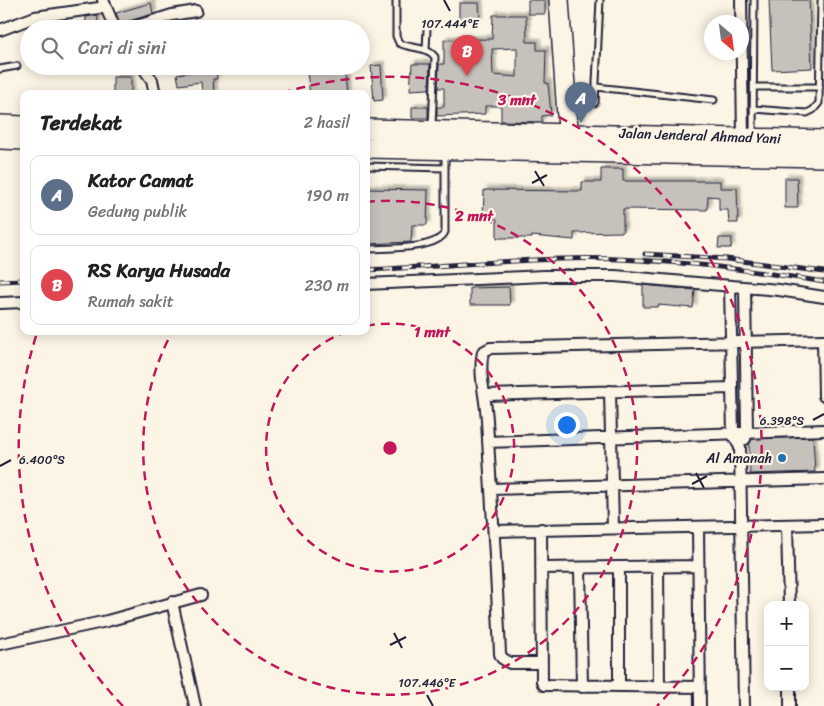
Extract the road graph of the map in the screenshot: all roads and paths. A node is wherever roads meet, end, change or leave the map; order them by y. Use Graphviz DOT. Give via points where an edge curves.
graph roads {
  1 [pos="396,0"];
  2 [pos="559,0"];
  3 [pos="600,0"];
  4 [pos="742,0"];
  5 [pos="754,0"];
  6 [pos="821,0"];
  7 [pos="104,4"];
  8 [pos="196,11"];
  9 [pos="25,20"];
  10 [pos="111,20"];
  11 [pos="156,20"];
  12 [pos="20,22"];
  13 [pos="427,29"];
  14 [pos="0,30"];
  15 [pos="426,50"];
  16 [pos="17,66"];
  17 [pos="0,69"];
  18 [pos="148,75"];
  19 [pos="596,87"];
  20 [pos="755,87"];
  21 [pos="820,87"];
  22 [pos="154,90"];
  23 [pos="714,100"];
  24 [pos="595,103"];
  25 [pos="754,109"];
  26 [pos="0,126"];
  27 [pos="20,126"];
  28 [pos="375,129"];
  29 [pos="432,129"];
  30 [pos="748,138"];
  31 [pos="0,139"];
  32 [pos="20,140"];
  33 [pos="824,140"];
  34 [pos="568,141"];
  35 [pos="375,148"];
  36 [pos="445,149"];
  37 [pos="824,157"];
  38 [pos="370,166"];
  39 [pos="445,168"];
  40 [pos="370,249"];
  41 [pos="370,284"];
  42 [pos="730,286"];
  43 [pos="745,288"];
  44 [pos="824,297"];
  45 [pos="20,302"];
  46 [pos="0,303"];
  47 [pos="823,340"];
  48 [pos="731,342"];
  49 [pos="746,342"];
  50 [pos="824,385"];
  51 [pos="732,388"];
  52 [pos="610,391"];
  53 [pos="486,395"];
  54 [pos="824,396"];
  55 [pos="824,430"];
  56 [pos="748,433"];
  57 [pos="734,435"];
  58 [pos="612,438"];
  59 [pos="488,442"];
  60 [pos="740,446"];
  61 [pos="824,479"];
  62 [pos="741,482"];
  63 [pos="614,485"];
  64 [pos="492,489"];
  65 [pos="824,524"];
  66 [pos="741,526"];
  67 [pos="787,526"];
  68 [pos="698,527"];
  69 [pos="614,528"];
  70 [pos="541,530"];
  71 [pos="494,531"];
  72 [pos="698,566"];
  73 [pos="619,567"];
  74 [pos="658,567"];
  75 [pos="541,568"];
  76 [pos="580,568"];
  77 [pos="201,595"];
  78 [pos="789,601"];
  79 [pos="172,602"];
  80 [pos="0,644"];
  81 [pos="542,663"];
  82 [pos="619,686"];
  83 [pos="582,687"];
  84 [pos="659,687"];
  85 [pos="700,687"];
  86 [pos="790,691"];
  87 [pos="195,706"];
  88 [pos="700,706"];
  89 [pos="744,706"];
  90 [pos="790,706"];
  1 -- 15 [label="lane" via="397,40 404,46"];
  2 -- 34 [label="highway"];
  3 -- 19 [label="lane"];
  4 -- 30 [label="street"];
  5 -- 20 [label="lane"];
  6 -- 21 [label="lane"];
  7 -- 9 [label="street"];
  7 -- 10 [label="street"];
  8 -- 11 [label="street"];
  12 -- 14 [label="street"];
  13 -- 15 [label="lane"];
  15 -- 29 [label="lane" via="436,61"];
  16 -- 17 [label="lane"];
  18 -- 22 [label="street"];
  19 -- 23 [label="lane"];
  19 -- 24 [label="lane"];
  20 -- 21 [label="lane"];
  20 -- 25 [label="lane"];
  21 -- 25 [label="lane" via="819,103 807,113"];
  25 -- 30 [label="lane"];
  26 -- 27 [label="highway"];
  28 -- 29 [label="highway, Jalan Jenderal Ahmad Yani"];
  28 -- 35 [label="highway"];
  29 -- 34 [label="highway, Jalan Jenderal Ahmad Yani"];
  30 -- 33 [label="highway, Jalan Jenderal Ahmad Yani"];
  30 -- 34 [label="highway, Jalan Jenderal Ahmad Yani"];
  31 -- 32 [label="highway"];
  34 -- 36 [label="highway, Jalan Jenderal Ahmad Yani"];
  34 -- 37 [label="highway, Jalan Jenderal Ahmad Yani"];
  35 -- 36 [label="highway, Jalan Jenderal Ahmad Yani"];
  36 -- 39 [label="lane"];
  38 -- 39 [label="lane"];
  39 -- 40 [label="lane" via="445,232 442,239 418,246"];
  41 -- 42 [label="street" via="615,276"];
  42 -- 43 [label="street"];
  42 -- 48 [label="street"];
  43 -- 44 [label="street"];
  43 -- 49 [label="street"];
  45 -- 46 [label="street"];
  47 -- 49 [label="street"];
  47 -- 50 [label="street"];
  48 -- 49 [label="street"];
  48 -- 51 [label="street"];
  48 -- 53 [label="street" via="490,348 483,352 481,361"];
  49 -- 56 [label="street"];
  50 -- 54 [label="street"];
  51 -- 52 [label="street"];
  51 -- 57 [label="street"];
  52 -- 53 [label="street"];
  52 -- 58 [label="street"];
  53 -- 59 [label="street"];
  55 -- 56 [label="street"];
  56 -- 57 [label="street"];
  56 -- 60 [label="street"];
  57 -- 58 [label="street"];
  57 -- 60 [label="street"];
  58 -- 59 [label="street"];
  58 -- 63 [label="street"];
  59 -- 64 [label="street"];
  60 -- 62 [label="street"];
  61 -- 62 [label="street"];
  62 -- 63 [label="street"];
  62 -- 66 [label="street"];
  63 -- 64 [label="street"];
  63 -- 69 [label="street"];
  64 -- 71 [label="street"];
  65 -- 67 [label="street"];
  66 -- 67 [label="street"];
  66 -- 68 [label="street"];
  66 -- 89 [label="street"];
  67 -- 78 [label="street"];
  68 -- 69 [label="street"];
  68 -- 72 [label="street"];
  69 -- 70 [label="street"];
  70 -- 71 [label="street"];
  70 -- 75 [label="street"];
  71 -- 81 [label="street" via="502,658 510,663"];
  72 -- 74 [label="street"];
  72 -- 85 [label="street"];
  73 -- 74 [label="street"];
  73 -- 76 [label="street"];
  73 -- 82 [label="street"];
  74 -- 84 [label="street"];
  75 -- 76 [label="street"];
  75 -- 81 [label="street"];
  76 -- 83 [label="street"];
  77 -- 79 [label="street"];
  79 -- 80 [label="street" via="107,621"];
  79 -- 87 [label="street"];
  81 -- 83 [label="street" via="544,685"];
  82 -- 83 [label="street"];
  82 -- 84 [label="street"];
  84 -- 85 [label="street"];
  85 -- 88 [label="street"];
  86 -- 90 [label="street"];
}
